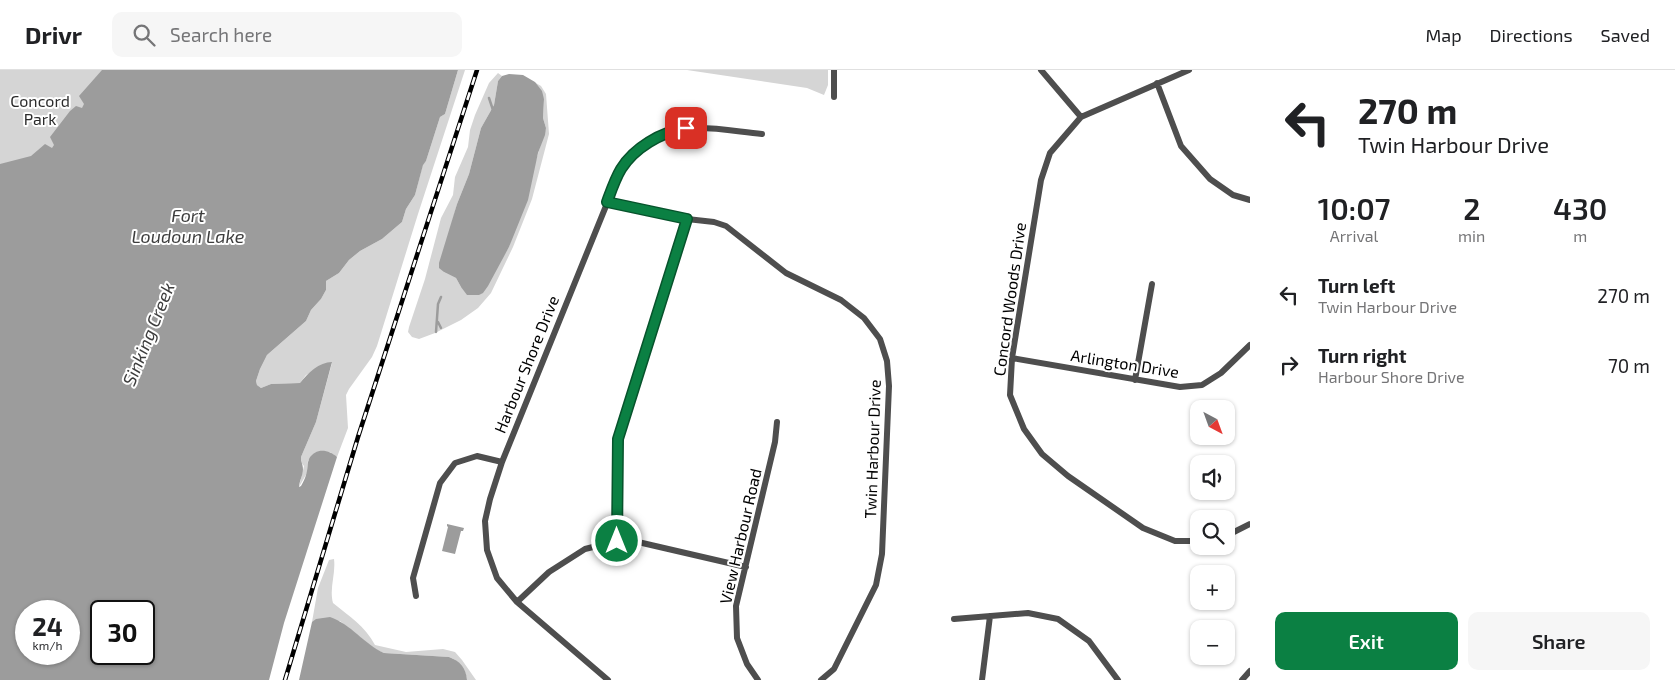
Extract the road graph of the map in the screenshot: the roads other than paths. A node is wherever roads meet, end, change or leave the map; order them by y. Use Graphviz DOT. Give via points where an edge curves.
graph roads {
  1 [pos="834,70"];
  2 [pos="1042,70"];
  3 [pos="1189,70"];
  4 [pos="1157,83"];
  5 [pos="834,97"];
  6 [pos="1081,117"];
  7 [pos="762,134"];
  8 [pos="1250,200"];
  9 [pos="607,202"];
  10 [pos="687,219"];
  11 [pos="1152,284"];
  12 [pos="1250,345"];
  13 [pos="1012,358"];
  14 [pos="1135,380"];
  15 [pos="777,422"];
  16 [pos="502,462"];
  17 [pos="1250,524"];
  18 [pos="1235,532"];
  19 [pos="617,541"];
  20 [pos="1190,541"];
  21 [pos="746,567"];
  22 [pos="416,596"];
  23 [pos="517,602"];
  24 [pos="990,616"];
  25 [pos="954,619"];
  26 [pos="1250,671"];
  27 [pos="608,680"];
  28 [pos="758,680"];
  29 [pos="821,680"];
  30 [pos="982,680"];
  31 [pos="1118,680"];
  32 [pos="1242,680"];
  1 -- 5 [label="street"];
  2 -- 6 [label="street"];
  3 -- 4 [label="street, Concord Woods Drive"];
  4 -- 6 [label="street, Concord Woods Drive"];
  4 -- 8 [label="street" via="1181,146 1210,179 1234,195"];
  6 -- 13 [label="street, Concord Woods Drive" via="1050,153 1041,180"];
  7 -- 9 [label="street, Harbour Shore Drive" via="696,127 657,137 621,169"];
  9 -- 10 [label="street, Twin Harbour Drive"];
  9 -- 16 [label="street, Harbour Shore Drive"];
  10 -- 19 [label="street" via="618,439"];
  10 -- 29 [label="street, Twin Harbour Drive" via="726,226 786,273 841,300 864,318 880,339 887,362 889,386 882,554 876,584 834,669"];
  11 -- 14 [label="street"];
  12 -- 14 [label="street, Arlington Drive" via="1222,372 1202,385 1180,387"];
  13 -- 14 [label="street, Arlington Drive"];
  13 -- 20 [label="street, Concord Woods Drive" via="1010,395 1024,429 1042,454 1143,528 1175,541"];
  15 -- 21 [label="street, View Harbour Road"];
  16 -- 22 [label="street" via="477,456 455,463 440,483 413,578"];
  16 -- 23 [label="street, Harbour Shore Drive" via="485,521 487,550 498,578"];
  17 -- 18 [label="street"];
  19 -- 21 [label="street" via="638,542"];
  19 -- 23 [label="street" via="584,549 549,572"];
  21 -- 28 [label="street, View Harbour Road" via="736,606 737,638 747,664"];
  23 -- 27 [label="street, Harbour Shore Drive"];
  24 -- 25 [label="street"];
  24 -- 30 [label="street"];
  24 -- 31 [label="street" via="1028,613 1058,619 1089,641"];
  26 -- 32 [label="street"];
}
